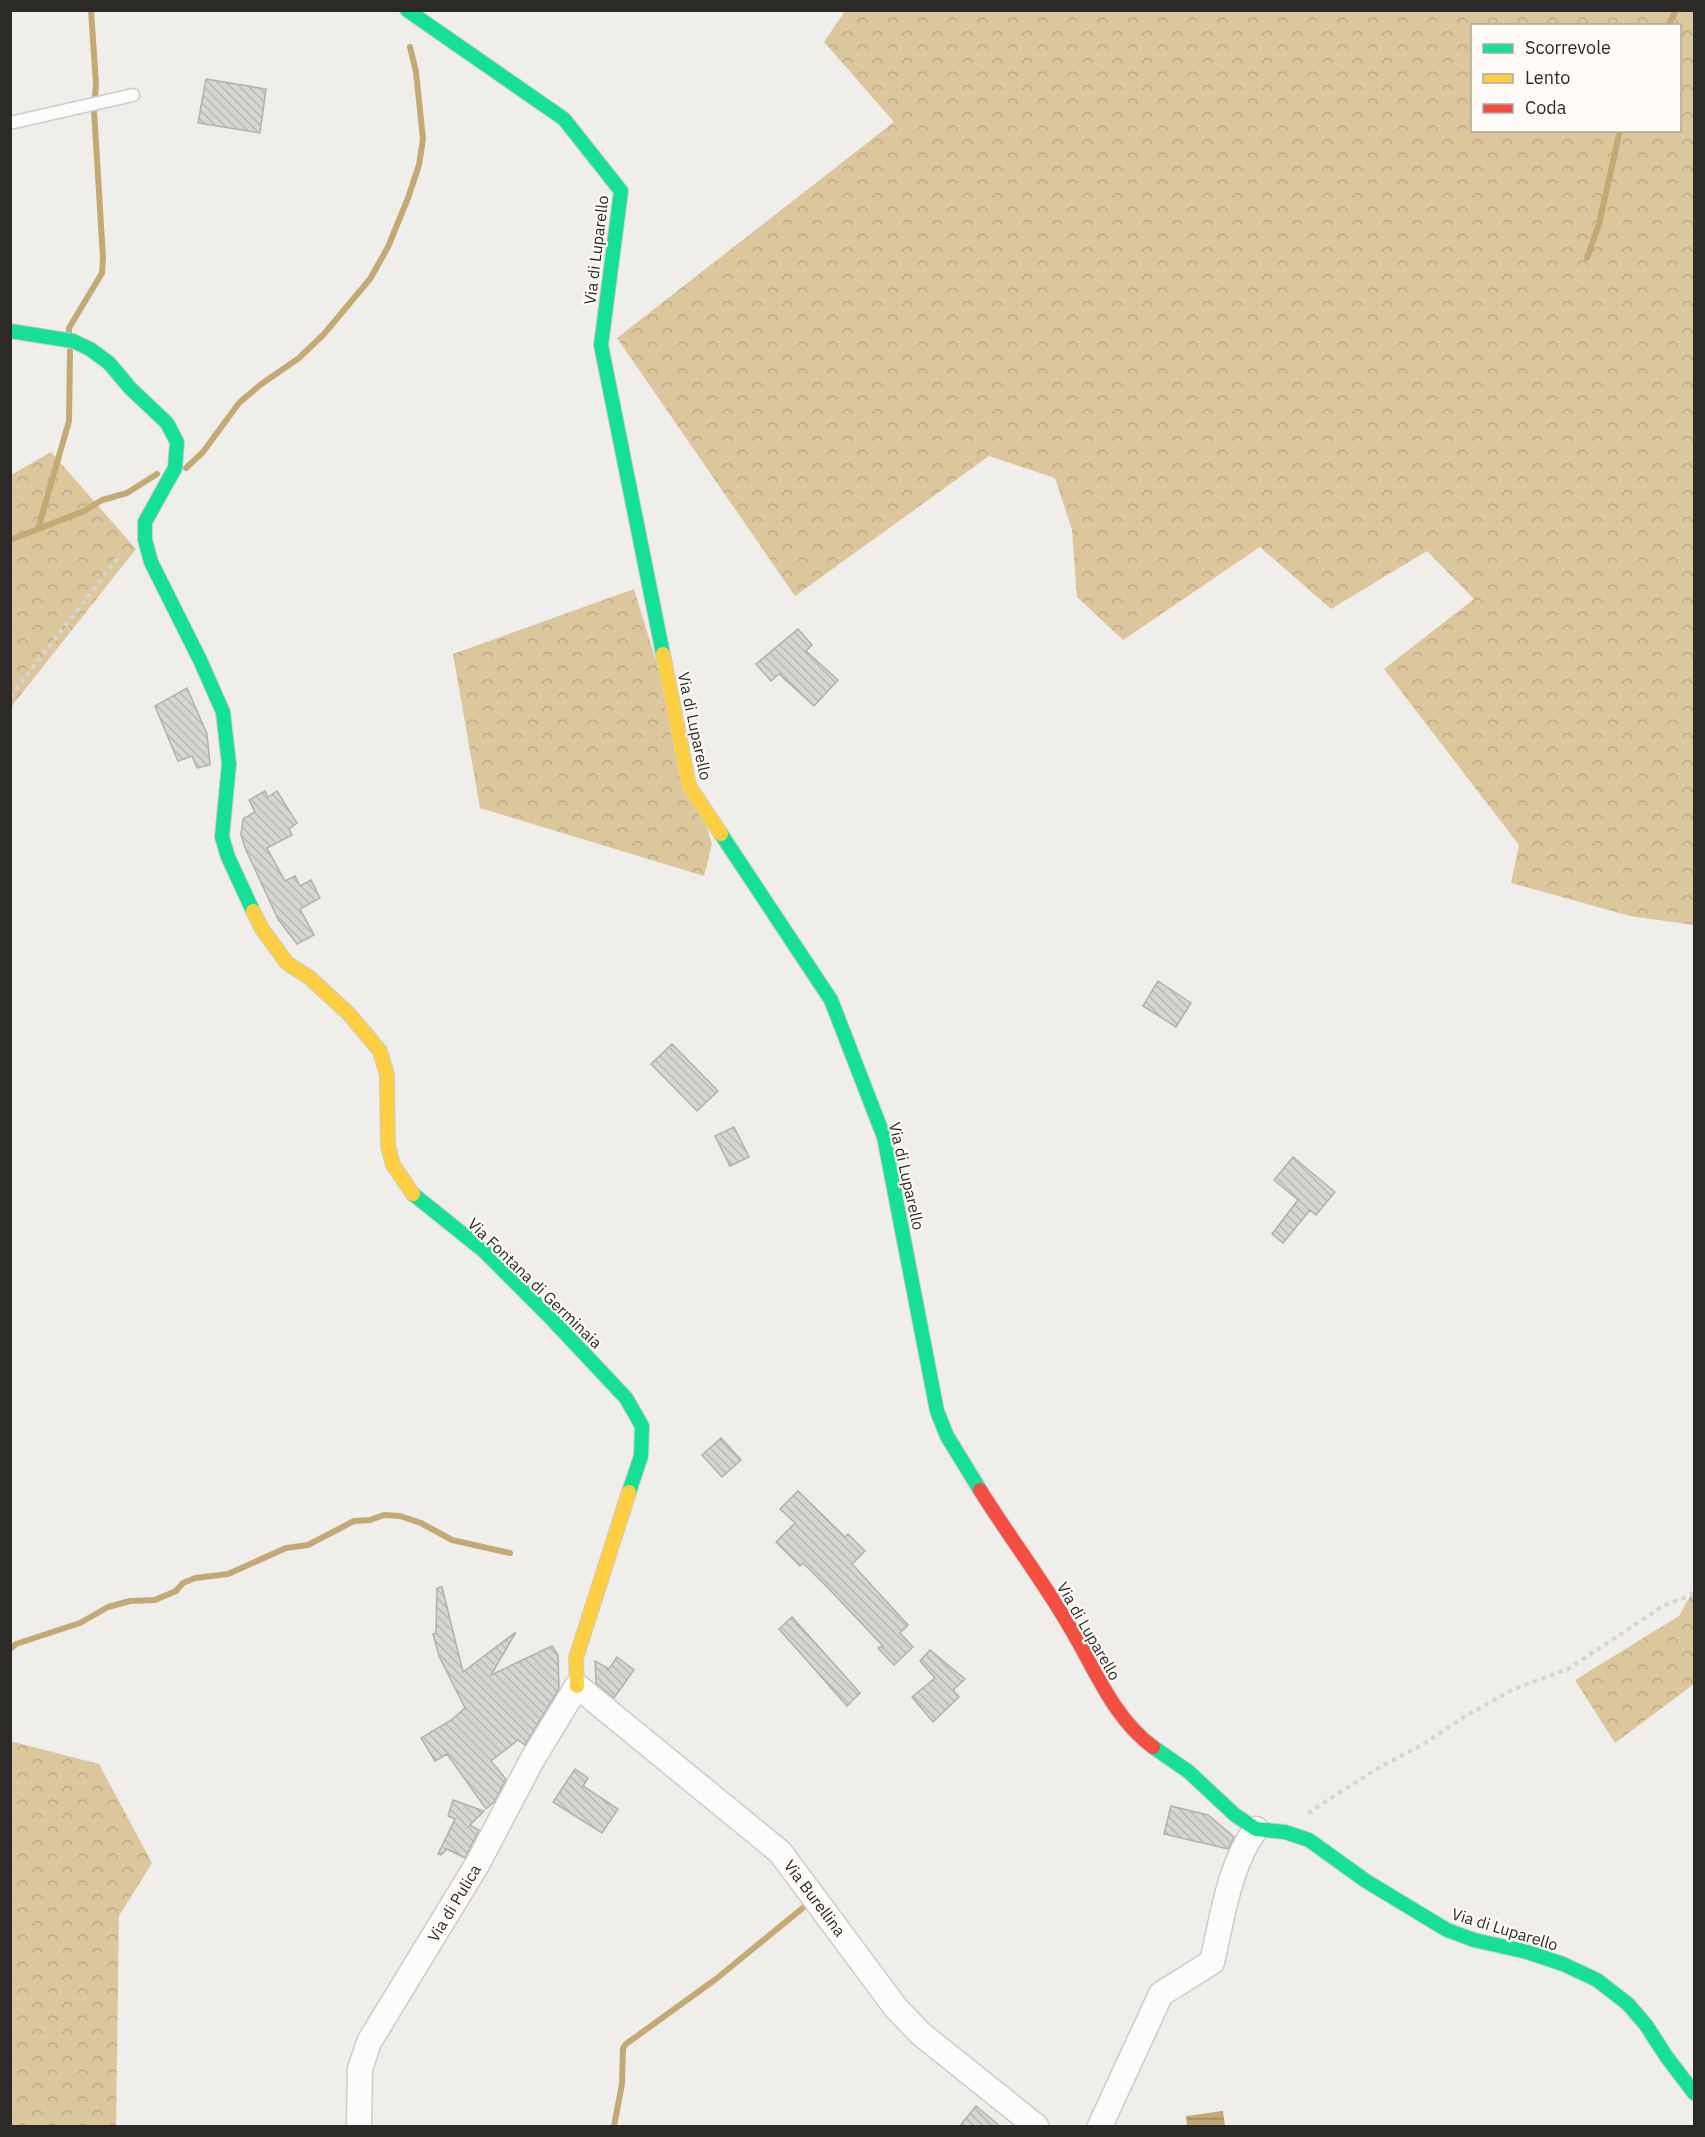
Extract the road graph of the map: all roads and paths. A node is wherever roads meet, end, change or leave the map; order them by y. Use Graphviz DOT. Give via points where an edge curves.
graph roads {
  1 [pos="407,10"];
  2 [pos="134,95"];
  3 [pos="10,123"];
  4 [pos="10,332"];
  5 [pos="124,550"];
  6 [pos="10,697"];
  7 [pos="1695,1589"];
  8 [pos="577,1686"];
  9 [pos="1305,1814"];
  10 [pos="1256,1829"];
  11 [pos="1695,2093"];
  12 [pos="359,2127"];
  13 [pos="1036,2127"];
  14 [pos="1100,2127"];
  1 -- 10 [label="street, Via di Luparello" via="564,119 621,191 601,345 689,786 831,1000 884,1137 937,1411 946,1436 1129,1725"];
  2 -- 3 [label="lane"];
  4 -- 8 [label="street, Via Fontana di Germinaia" via="73,341 90,349 109,363 167,423 177,442 175,468 145,522 145,540 151,562 223,712 229,764 222,837 232,867 261,928 287,963 310,978 349,1014 380,1051 387,1075 388,1146 393,1165 412,1193 484,1251 548,1315 626,1398 642,1426 641,1456 576,1658"];
  5 -- 6 [label="path"];
  7 -- 9 [label="path" via="1568,1669 1514,1689"];
  8 -- 12 [label="street, Via di Pulica" via="532,1760 478,1863 369,2042 360,2069"];
  8 -- 13 [label="street, Via Burellina" via="780,1852 896,2008 921,2034"];
  10 -- 11 [label="street, Via di Luparello" via="1309,1840 1366,1881 1447,1930 1527,1952 1597,1980 1628,2004"];
  10 -- 14 [label="street" via="1247,1840 1233,1874 1212,1962 1161,1994"];
}
